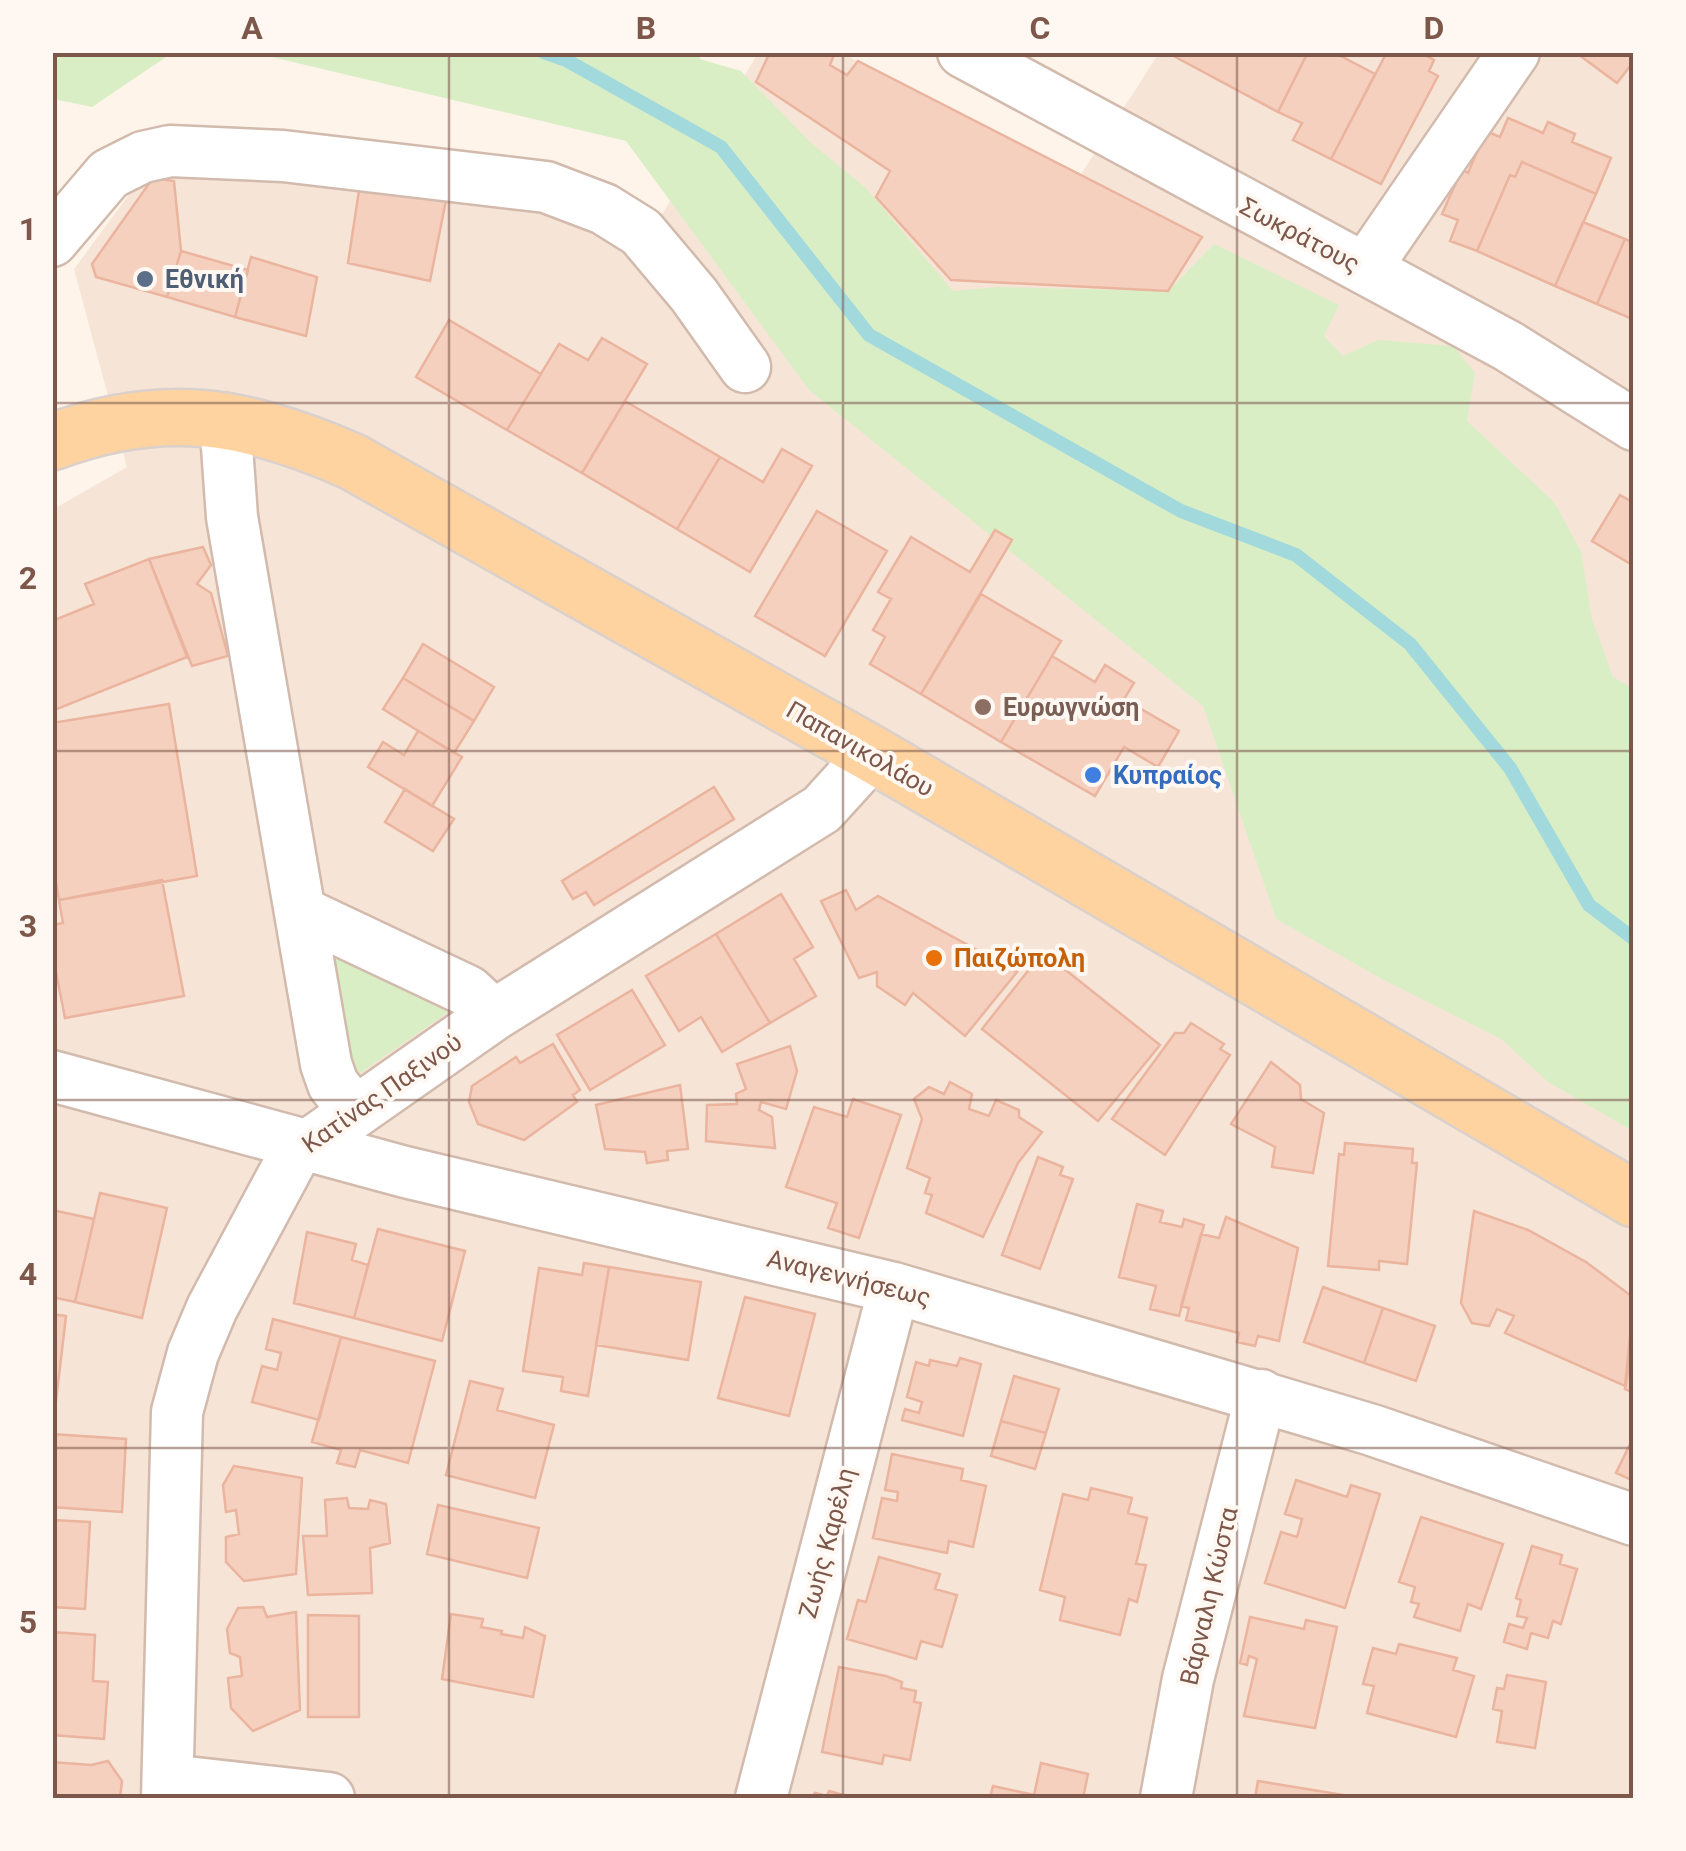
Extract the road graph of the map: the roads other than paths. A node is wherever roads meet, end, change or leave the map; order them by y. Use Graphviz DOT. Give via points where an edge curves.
graph roads {
  1 [pos="962,52"];
  2 [pos="1514,52"];
  3 [pos="52,241"];
  4 [pos="1365,269"];
  5 [pos="745,367"];
  6 [pos="224,418"];
  7 [pos="1634,425"];
  8 [pos="52,442"];
  9 [pos="872,754"];
  10 [pos="303,913"];
  11 [pos="494,1015"];
  12 [pos="52,1076"];
  13 [pos="353,1110"];
  14 [pos="304,1146"];
  15 [pos="1634,1199"];
  16 [pos="894,1288"];
  17 [pos="1260,1396"];
  18 [pos="1634,1520"];
  19 [pos="168,1789"];
  20 [pos="329,1798"];
  21 [pos="761,1798"];
  22 [pos="1166,1798"];
  1 -- 4 [label="street, Σωκράτους"];
  2 -- 4 [label="street"];
  3 -- 5 [label="street" via="108,174 170,151 282,156 546,187 641,232"];
  4 -- 7 [label="street, Σωκράτους" via="1508,346"];
  6 -- 8 [label="main road, Παπανικολάου" via="132,420"];
  6 -- 9 [label="main road, Παπανικολάου" via="315,445 396,483"];
  6 -- 10 [label="street" via="232,516"];
  9 -- 11 [label="street, Κατίνας Παξινού" via="822,809"];
  9 -- 15 [label="main road, Παπανικολάου"];
  10 -- 11 [label="street" via="468,992"];
  10 -- 13 [label="street" via="329,1076"];
  11 -- 13 [label="street, Κατίνας Παξινού"];
  12 -- 14 [label="street, Αναγεννήσεως"];
  13 -- 14 [label="street, Κατίνας Παξινού"];
  14 -- 16 [label="street, Αναγεννήσεως"];
  14 -- 19 [label="street, Κατίνας Παξινού" via="288,1162 212,1308 177,1412"];
  16 -- 17 [label="street, Αναγεννήσεως"];
  16 -- 21 [label="street, Ζωής Καρέλη"];
  17 -- 18 [label="street, Αναγεννήσεως"];
  17 -- 22 [label="street, Βάρναλη Κώστα" via="1193,1660"];
  19 -- 20 [label="street"];
}
